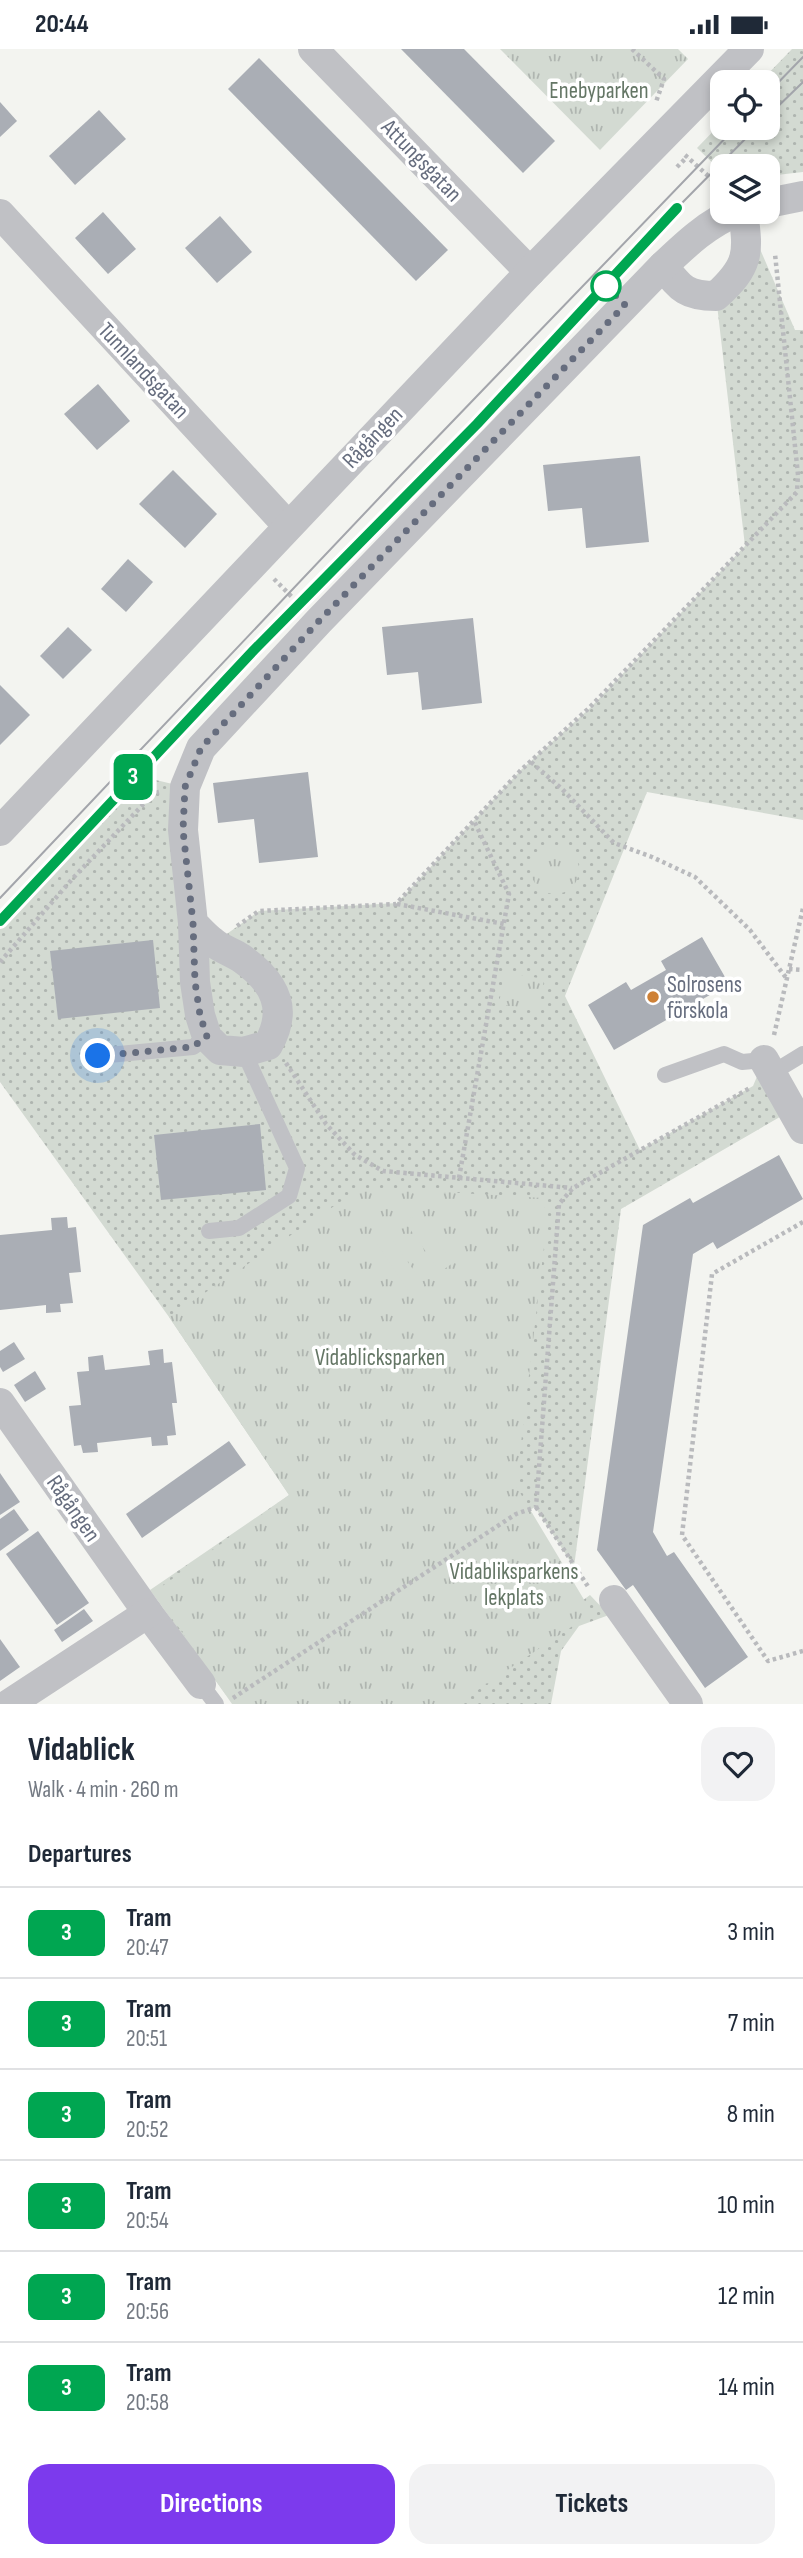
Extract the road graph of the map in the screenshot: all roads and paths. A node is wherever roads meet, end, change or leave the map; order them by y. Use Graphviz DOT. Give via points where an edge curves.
graph roads {
  1 [pos="313,49"];
  2 [pos="632,49"];
  3 [pos="749,49"];
  4 [pos="664,79"];
  5 [pos="687,157"];
  6 [pos="677,167"];
  7 [pos="803,196"];
  8 [pos="780,201"];
  9 [pos="0,214"];
  10 [pos="714,224"];
  11 [pos="745,224"];
  12 [pos="774,242"];
  13 [pos="663,266"];
  14 [pos="530,272"];
  15 [pos="797,492"];
  16 [pos="803,496"];
  17 [pos="288,526"];
  18 [pos="261,553"];
  19 [pos="319,621"];
  20 [pos="531,762"];
  21 [pos="185,787"];
  22 [pos="474,821"];
  23 [pos="0,831"];
  24 [pos="396,904"];
  25 [pos="803,908"];
  26 [pos="504,924"];
  27 [pos="204,933"];
  28 [pos="0,962"];
  29 [pos="789,969"];
  30 [pos="803,970"];
  31 [pos="788,980"];
  32 [pos="207,1037"];
  33 [pos="256,1049"];
  34 [pos="803,1054"];
  35 [pos="98,1056"];
  36 [pos="768,1066"];
  37 [pos="665,1075"];
  38 [pos="803,1129"];
  39 [pos="459,1178"];
  40 [pos="573,1188"];
  41 [pos="803,1222"];
  42 [pos="209,1231"];
  43 [pos="0,1403"];
  44 [pos="536,1507"];
  45 [pos="614,1600"];
  46 [pos="148,1613"];
  47 [pos="803,1651"];
  48 [pos="208,1694"];
  49 [pos="9,1704"];
  50 [pos="223,1704"];
  51 [pos="688,1704"];
  1 -- 14 [label="street, Attungsgatan"];
  2 -- 4 [label="path"];
  3 -- 14 [label="street, Rågången"];
  5 -- 6 [label="path"];
  7 -- 8 [label="street"];
  9 -- 17 [label="street, Tunnlandsgatan"];
  10 -- 13 [label="street"];
  11 -- 13 [label="street" via="748,246 741,267 716,296 697,296 681,289"];
  12 -- 15 [label="path"];
  13 -- 19 [label="street"];
  14 -- 17 [label="street, Rågången"];
  15 -- 16 [label="path"];
  15 -- 20 [label="path" via="590,708"];
  17 -- 18 [label="street, Rågången"];
  18 -- 19 [label="path" via="273,578"];
  18 -- 23 [label="street, Rågången"];
  19 -- 21 [label="street" via="201,748"];
  20 -- 22 [label="path"];
  20 -- 31 [label="path" via="614,843 695,877 750,930"];
  21 -- 27 [label="street" via="183,830"];
  21 -- 28 [label="path" via="154,793"];
  22 -- 24 [label="path"];
  22 -- 26 [label="path" via="509,894"];
  24 -- 26 [label="path"];
  24 -- 27 [label="path" via="259,911"];
  25 -- 29 [label="path"];
  26 -- 39 [label="path"];
  27 -- 32 [label="street" via="195,982"];
  27 -- 33 [label="street" via="270,982 280,1014 276,1032"];
  29 -- 30 [label="path"];
  29 -- 31 [label="path"];
  31 -- 36 [label="path"];
  32 -- 33 [label="street" via="220,1050"];
  32 -- 35 [label="lane" via="192,1047"];
  33 -- 39 [label="path" via="284,1059 326,1124 355,1155 383,1171"];
  33 -- 42 [label="lane" via="297,1168 289,1195 239,1228"];
  34 -- 36 [label="lane"];
  36 -- 37 [label="lane" via="724,1054"];
  36 -- 38 [label="street"];
  36 -- 40 [label="path" via="753,1086"];
  39 -- 40 [label="path"];
  40 -- 44 [label="path" via="559,1204"];
  41 -- 47 [label="path" via="712,1274 681,1535 768,1661"];
  43 -- 46 [label="street, Rågången"];
  44 -- 45 [label="path" via="599,1602"];
  44 -- 50 [label="path" via="516,1514"];
  45 -- 51 [label="street"];
  46 -- 48 [label="street, Rågången"];
  46 -- 49 [label="street"];
}
